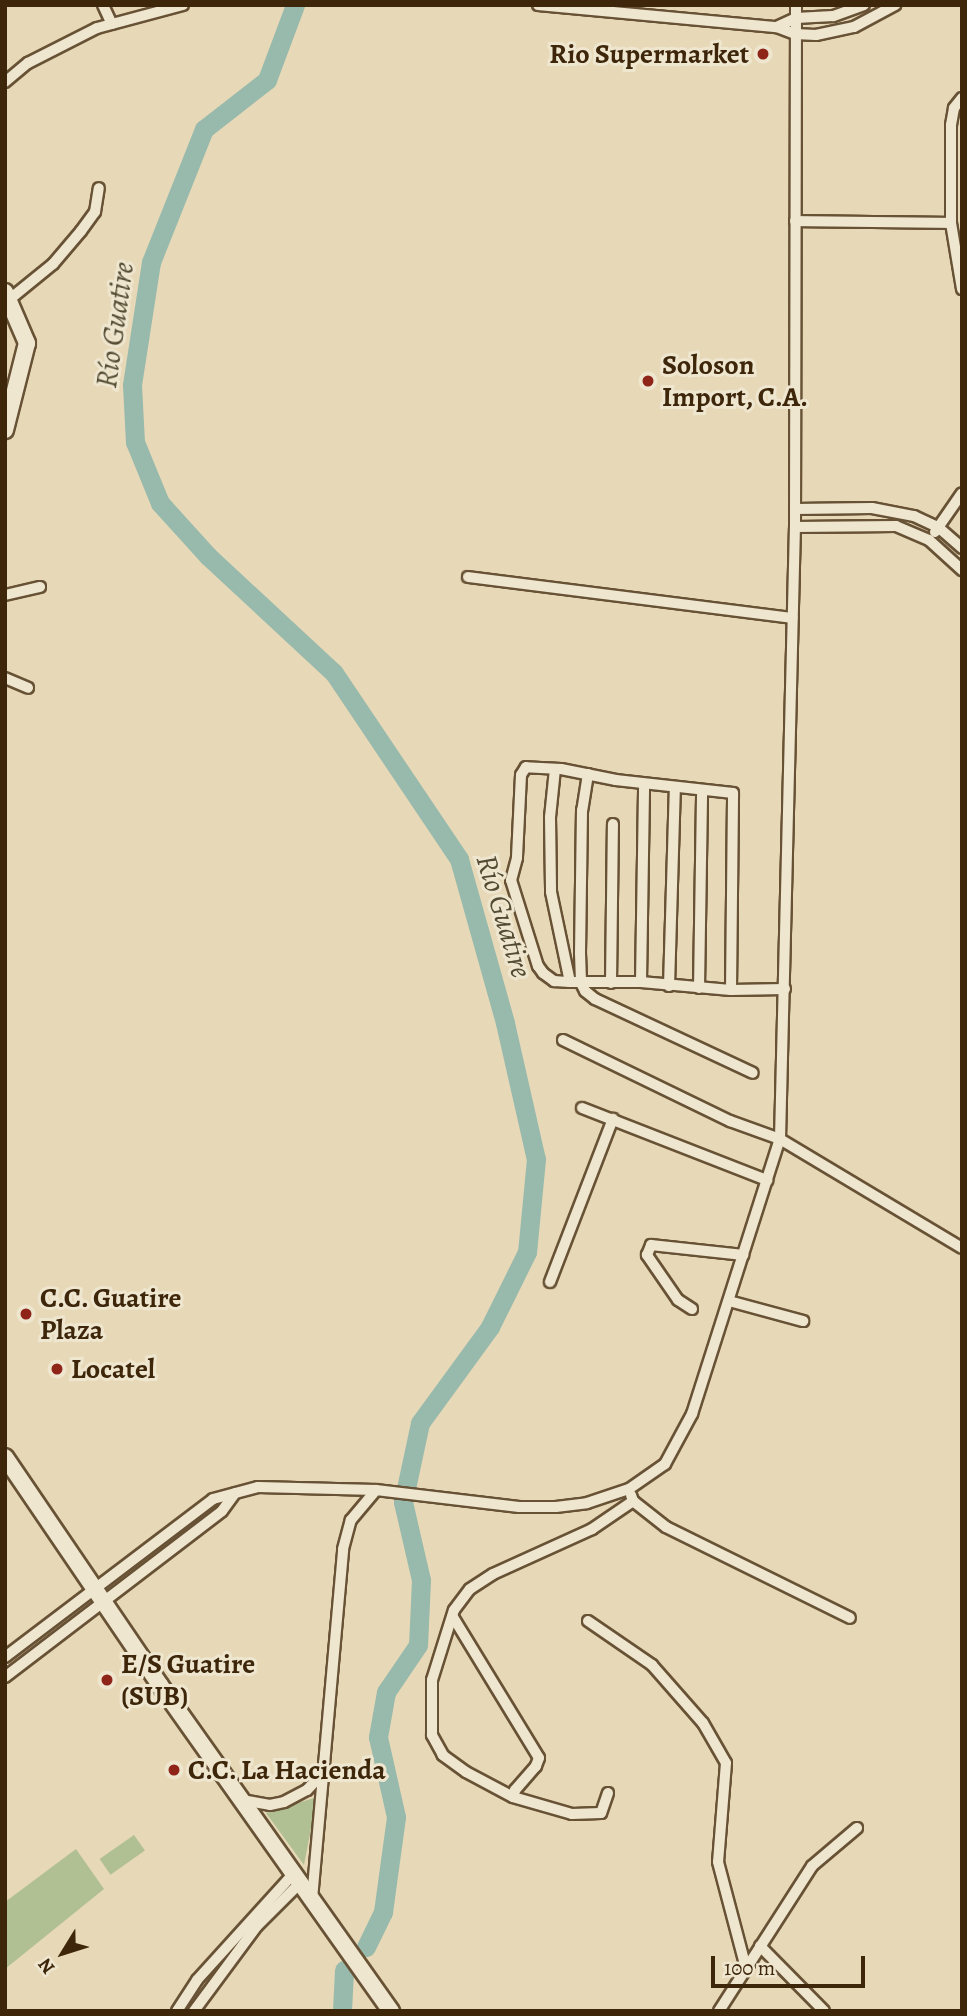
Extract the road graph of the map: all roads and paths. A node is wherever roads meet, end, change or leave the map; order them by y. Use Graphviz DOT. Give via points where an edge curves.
graph roads {
  1 [pos="103,5"];
  2 [pos="183,5"];
  3 [pos="538,5"];
  4 [pos="796,5"];
  5 [pos="864,5"];
  6 [pos="895,5"];
  7 [pos="796,18"];
  8 [pos="112,24"];
  9 [pos="777,27"];
  10 [pos="795,34"];
  11 [pos="5,82"];
  12 [pos="962,98"];
  13 [pos="99,188"];
  14 [pos="795,221"];
  15 [pos="951,223"];
  16 [pos="962,289"];
  17 [pos="7,298"];
  18 [pos="5,430"];
  19 [pos="962,493"];
  20 [pos="795,509"];
  21 [pos="795,527"];
  22 [pos="938,527"];
  23 [pos="929,540"];
  24 [pos="962,548"];
  25 [pos="962,570"];
  26 [pos="468,577"];
  27 [pos="40,587"];
  28 [pos="5,595"];
  29 [pos="792,618"];
  30 [pos="5,678"];
  31 [pos="28,688"];
  32 [pos="555,769"];
  33 [pos="587,775"];
  34 [pos="644,784"];
  35 [pos="676,788"];
  36 [pos="702,790"];
  37 [pos="613,824"];
  38 [pos="641,982"];
  39 [pos="575,983"];
  40 [pos="611,983"];
  41 [pos="669,986"];
  42 [pos="699,989"];
  43 [pos="785,989"];
  44 [pos="731,990"];
  45 [pos="563,1040"];
  46 [pos="752,1073"];
  47 [pos="582,1108"];
  48 [pos="613,1119"];
  49 [pos="779,1139"];
  50 [pos="767,1180"];
  51 [pos="962,1248"];
  52 [pos="743,1255"];
  53 [pos="550,1282"];
  54 [pos="729,1301"];
  55 [pos="692,1309"];
  56 [pos="803,1321"];
  57 [pos="5,1457"];
  58 [pos="629,1489"];
  59 [pos="376,1490"];
  60 [pos="235,1493"];
  61 [pos="633,1501"];
  62 [pos="95,1587"];
  63 [pos="104,1601"];
  64 [pos="453,1617"];
  65 [pos="850,1618"];
  66 [pos="589,1621"];
  67 [pos="5,1657"];
  68 [pos="5,1677"];
  69 [pos="325,1771"];
  70 [pos="608,1793"];
  71 [pos="513,1797"];
  72 [pos="242,1800"];
  73 [pos="857,1828"];
  74 [pos="296,1879"];
  75 [pos="316,1905"];
  76 [pos="760,1946"];
  77 [pos="746,1968"];
  78 [pos="177,2011"];
  79 [pos="194,2011"];
  80 [pos="391,2011"];
  81 [pos="719,2011"];
  82 [pos="824,2011"];
  1 -- 8 [label="street"];
  2 -- 8 [label="street"];
  3 -- 9 [label="street"];
  4 -- 7 [label="street"];
  5 -- 7 [label="street" via="834,16"];
  6 -- 10 [label="street" via="854,27 816,36"];
  7 -- 9 [label="street"];
  7 -- 10 [label="street"];
  8 -- 11 [label="street" via="63,43"];
  9 -- 10 [label="street"];
  10 -- 14 [label="street"];
  12 -- 15 [label="street" via="951,116"];
  13 -- 17 [label="street" via="95,212 81,231 53,264"];
  14 -- 15 [label="street"];
  14 -- 20 [label="street"];
  15 -- 16 [label="street"];
  17 -- 18 [label="main road" via="27,343"];
  19 -- 22 [label="street"];
  20 -- 21 [label="street"];
  20 -- 22 [label="street" via="872,508 914,516"];
  21 -- 23 [label="street" via="877,524 896,526"];
  21 -- 29 [label="street"];
  22 -- 23 [label="street"];
  22 -- 24 [label="street"];
  23 -- 25 [label="street"];
  26 -- 29 [label="street"];
  27 -- 28 [label="street"];
  29 -- 43 [label="street"];
  30 -- 31 [label="street"];
  32 -- 33 [label="street"];
  32 -- 39 [label="street" via="551,892"];
  32 -- 39 [label="street" via="526,767 521,775 517,858 511,880 538,966 554,981"];
  33 -- 34 [label="street"];
  33 -- 39 [label="street"];
  34 -- 35 [label="street"];
  34 -- 38 [label="street"];
  35 -- 36 [label="street"];
  35 -- 41 [label="street"];
  36 -- 42 [label="street"];
  36 -- 44 [label="street" via="733,793"];
  37 -- 40 [label="street"];
  38 -- 40 [label="street"];
  38 -- 41 [label="street"];
  39 -- 40 [label="street"];
  39 -- 46 [label="street" via="595,999"];
  41 -- 42 [label="street"];
  42 -- 44 [label="street"];
  43 -- 44 [label="street"];
  43 -- 49 [label="street"];
  45 -- 49 [label="street" via="730,1121"];
  47 -- 48 [label="street"];
  48 -- 50 [label="street"];
  48 -- 53 [label="street"];
  49 -- 50 [label="street"];
  49 -- 51 [label="street"];
  50 -- 52 [label="street"];
  52 -- 54 [label="street"];
  52 -- 55 [label="street" via="651,1245 647,1255 678,1300"];
  54 -- 56 [label="street"];
  54 -- 58 [label="street" via="692,1414 665,1464"];
  57 -- 62 [label="main road"];
  58 -- 59 [label="street" via="587,1503 556,1507"];
  58 -- 61 [label="street"];
  59 -- 60 [label="street" via="258,1487"];
  59 -- 69 [label="street" via="351,1520 343,1549"];
  60 -- 62 [label="street" via="213,1499"];
  60 -- 63 [label="street" via="222,1511"];
  61 -- 64 [label="street" via="592,1530 479,1582 461,1598"];
  61 -- 65 [label="street" via="666,1527"];
  62 -- 63 [label="main road"];
  62 -- 67 [label="street"];
  63 -- 68 [label="street"];
  63 -- 72 [label="main road"];
  64 -- 71 [label="street" via="539,1758"];
  64 -- 71 [label="street" via="432,1681 432,1735 443,1755"];
  66 -- 77 [label="street" via="652,1665 704,1723 726,1763 718,1861"];
  69 -- 72 [label="street" via="307,1790 284,1802 270,1805"];
  69 -- 75 [label="street"];
  70 -- 71 [label="street" via="607,1805 595,1815 546,1809"];
  72 -- 74 [label="main road"];
  73 -- 76 [label="street" via="812,1866"];
  74 -- 75 [label="main road"];
  74 -- 78 [label="street" via="197,1980"];
  74 -- 79 [label="street"];
  75 -- 80 [label="main road"];
  76 -- 77 [label="street"];
  76 -- 82 [label="street"];
  77 -- 81 [label="street"];
}
